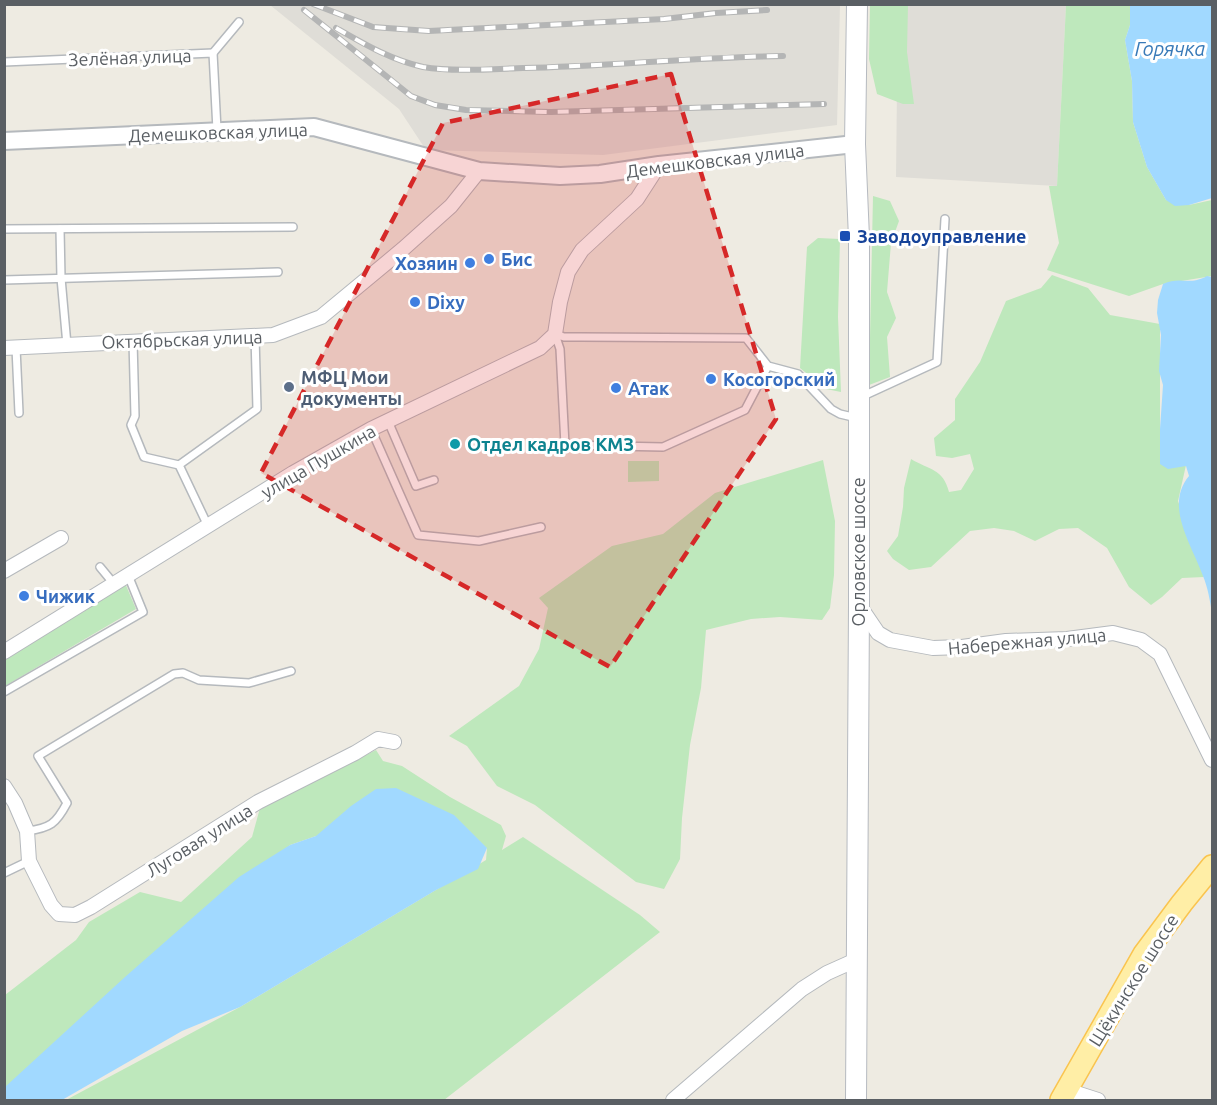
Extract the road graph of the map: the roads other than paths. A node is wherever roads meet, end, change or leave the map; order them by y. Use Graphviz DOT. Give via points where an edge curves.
graph roads {
  1 [pos="857,4"];
  2 [pos="239,22"];
  3 [pos="213,53"];
  4 [pos="4,62"];
  5 [pos="217,132"];
  6 [pos="4,141"];
  7 [pos="855,144"];
  8 [pos="659,165"];
  9 [pos="479,171"];
  10 [pos="945,219"];
  11 [pos="293,226"];
  12 [pos="4,229"];
  13 [pos="60,229"];
  14 [pos="278,272"];
  15 [pos="61,278"];
  16 [pos="4,280"];
  17 [pos="555,334"];
  18 [pos="255,336"];
  19 [pos="133,341"];
  20 [pos="67,345"];
  21 [pos="10,348"];
  22 [pos="768,366"];
  23 [pos="858,398"];
  24 [pos="19,413"];
  25 [pos="858,419"];
  26 [pos="388,421"];
  27 [pos="371,429"];
  28 [pos="179,465"];
  29 [pos="434,480"];
  30 [pos="207,526"];
  31 [pos="541,527"];
  32 [pos="62,538"];
  33 [pos="100,567"];
  34 [pos="4,571"];
  35 [pos="128,575"];
  36 [pos="114,585"];
  37 [pos="859,606"];
  38 [pos="4,652"];
  39 [pos="291,671"];
  40 [pos="4,692"];
  41 [pos="394,742"];
  42 [pos="1212,760"];
  43 [pos="4,786"];
  44 [pos="27,831"];
  45 [pos="29,861"];
  46 [pos="1212,866"];
  47 [pos="4,873"];
  48 [pos="856,960"];
  49 [pos="1064,1095"];
  50 [pos="673,1101"];
  51 [pos="856,1101"];
  52 [pos="1098,1101"];
  1 -- 7 [label="main road, Орловское шоссе"];
  2 -- 3 [label="lane"];
  3 -- 4 [label="lane, Зелёная улица"];
  3 -- 5 [label="lane, Зелёная улица"];
  5 -- 6 [label="street, Демешковская улица"];
  5 -- 9 [label="street, Демешковская улица" via="314,127"];
  7 -- 8 [label="street, Демешковская улица"];
  7 -- 23 [label="main road, Орловское шоссе" via="859,209"];
  8 -- 9 [label="street, Демешковская улица" via="560,176"];
  8 -- 17 [label="street" via="637,199 582,250 568,272"];
  9 -- 18 [label="street, Октябрьская улица" via="451,206 321,317 273,335"];
  10 -- 23 [label="lane" via="937,362"];
  11 -- 13 [label="lane"];
  12 -- 13 [label="lane"];
  13 -- 15 [label="lane"];
  14 -- 15 [label="lane"];
  15 -- 16 [label="lane"];
  15 -- 20 [label="lane"];
  17 -- 22 [label="lane" via="746,338"];
  17 -- 22 [label="lane" via="560,349 565,445 663,447 745,411"];
  17 -- 26 [label="street, улица Пушкина" via="540,348"];
  18 -- 19 [label="street, Октябрьская улица"];
  18 -- 28 [label="lane" via="257,409"];
  19 -- 20 [label="street, Октябрьская улица"];
  19 -- 28 [label="lane" via="135,416 131,425 144,457"];
  20 -- 21 [label="street, Октябрьская улица"];
  21 -- 24 [label="lane"];
  22 -- 25 [label="lane" via="798,374 831,409"];
  23 -- 25 [label="main road, Орловское шоссе"];
  25 -- 37 [label="main road, Орловское шоссе"];
  26 -- 27 [label="street, улица Пушкина"];
  26 -- 29 [label="lane" via="416,486"];
  27 -- 30 [label="street, улица Пушкина"];
  27 -- 31 [label="lane" via="418,535 479,541"];
  28 -- 30 [label="lane"];
  30 -- 35 [label="street, улица Пушкина"];
  32 -- 34 [label="street"];
  33 -- 36 [label="lane"];
  35 -- 36 [label="street, улица Пушкина"];
  35 -- 40 [label="lane" via="143,612"];
  36 -- 38 [label="street, улица Пушкина"];
  37 -- 42 [label="street, Набережная улица" via="878,633 890,640 933,648 1113,633 1141,640 1160,654"];
  37 -- 48 [label="main road, Орловское шоссе"];
  39 -- 44 [label="lane" via="249,683 174,674 38,756 67,803 59,818 45,829"];
  41 -- 45 [label="street, Луговая улица" via="378,739 258,802 75,915 58,914"];
  43 -- 44 [label="street, Луговая улица"];
  44 -- 45 [label="street, Луговая улица"];
  45 -- 47 [label="lane"];
  46 -- 49 [label="main road, Щёкинское шоссе" via="1144,954"];
  48 -- 50 [label="street" via="802,989"];
  48 -- 51 [label="main road, Орловское шоссе"];
  49 -- 52 [label="street"];
}
